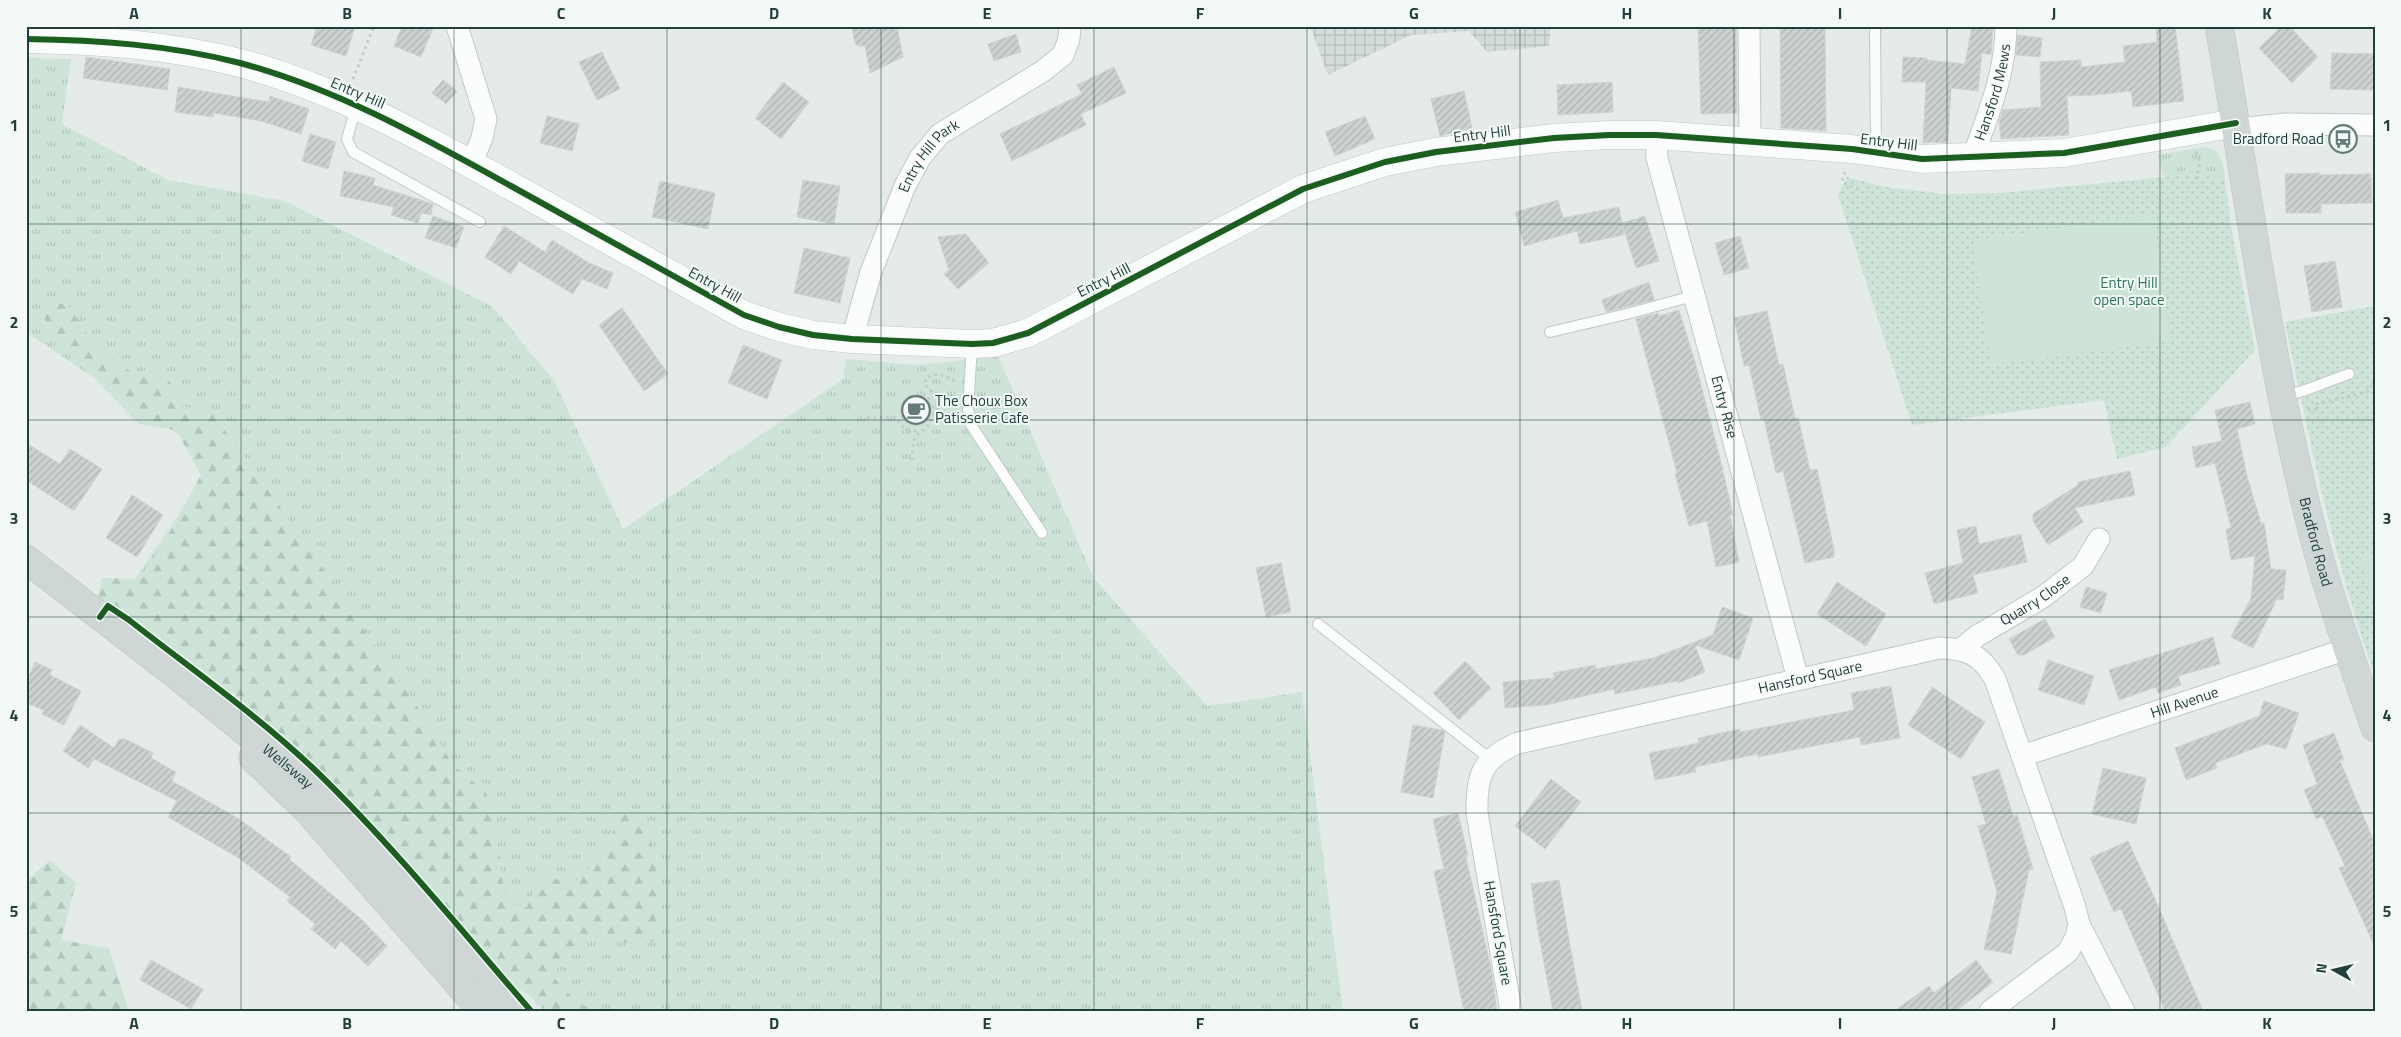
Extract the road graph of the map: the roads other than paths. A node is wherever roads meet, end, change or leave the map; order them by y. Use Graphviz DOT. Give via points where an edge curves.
graph roads {
  1 [pos="457,26"];
  2 [pos="1070,26"];
  3 [pos="1749,26"];
  4 [pos="1875,26"];
  5 [pos="2006,26"];
  6 [pos="2218,26"];
  7 [pos="26,39"];
  8 [pos="354,95"];
  9 [pos="2375,125"];
  10 [pos="2236,126"];
  11 [pos="1656,135"];
  12 [pos="1750,143"];
  13 [pos="1876,154"];
  14 [pos="1973,157"];
  15 [pos="471,164"];
  16 [pos="480,222"];
  17 [pos="1693,296"];
  18 [pos="1550,332"];
  19 [pos="852,339"];
  20 [pos="972,344"];
  21 [pos="2349,374"];
  22 [pos="2283,396"];
  23 [pos="1042,533"];
  24 [pos="2099,539"];
  25 [pos="26,559"];
  26 [pos="26,581"];
  27 [pos="1318,624"];
  28 [pos="1961,649"];
  29 [pos="2347,649"];
  30 [pos="1798,679"];
  31 [pos="2375,728"];
  32 [pos="2022,756"];
  33 [pos="1490,759"];
  34 [pos="2079,924"];
  35 [pos="482,1011"];
  36 [pos="513,1011"];
  37 [pos="1511,1011"];
  38 [pos="1990,1011"];
  39 [pos="2124,1011"];
  1 -- 15 [label="street" via="486,119"];
  2 -- 19 [label="street, Entry Hill Park" via="1063,55 1043,71 940,134 920,158 871,272"];
  3 -- 12 [label="street"];
  4 -- 13 [label="lane"];
  5 -- 14 [label="street, Hansford Mews" via="2006,48 1998,87"];
  6 -- 10 [label="main road, Bradford Road"];
  7 -- 8 [label="street, Entry Hill" via="172,48"];
  8 -- 15 [label="street, Entry Hill" via="399,125"];
  8 -- 16 [label="lane" via="347,139 353,152"];
  9 -- 10 [label="street"];
  10 -- 14 [label="street, Entry Hill" via="2064,153"];
  10 -- 22 [label="main road, Bradford Road"];
  11 -- 12 [label="street, Entry Hill"];
  11 -- 17 [label="street, Entry Rise" via="1656,158"];
  11 -- 20 [label="street, Entry Hill" via="1554,138 1436,152 1385,162 1303,189 1028,333 993,343"];
  12 -- 13 [label="street, Entry Hill" via="1852,149"];
  13 -- 14 [label="street, Entry Hill" via="1922,159"];
  15 -- 19 [label="street, Entry Hill" via="744,315 805,333"];
  17 -- 18 [label="lane"];
  17 -- 30 [label="street, Entry Rise"];
  19 -- 20 [label="street, Entry Hill"];
  20 -- 23 [label="lane" via="968,408 971,425"];
  21 -- 22 [label="lane" via="2300,393"];
  22 -- 29 [label="main road, Bradford Road" via="2319,555"];
  24 -- 28 [label="street, Quarry Close" via="2083,566 2043,597"];
  25 -- 36 [label="main road, Wellsway" via="176,674 306,781 374,851"];
  26 -- 35 [label="main road, Wellsway" via="163,681 237,742 308,811"];
  27 -- 33 [label="lane"];
  28 -- 30 [label="street, Hansford Square" via="1939,648"];
  28 -- 32 [label="street, Hansford Square" via="1988,666 1995,678"];
  29 -- 31 [label="main road, Bradford Road"];
  29 -- 32 [label="street, Hill Avenue"];
  30 -- 33 [label="street, Hansford Square" via="1518,743"];
  32 -- 34 [label="street, Hansford Square"];
  33 -- 37 [label="street, Hansford Square" via="1479,782 1477,813"];
  34 -- 38 [label="street" via="2068,952"];
  34 -- 39 [label="street, Hansford Square"];
}
